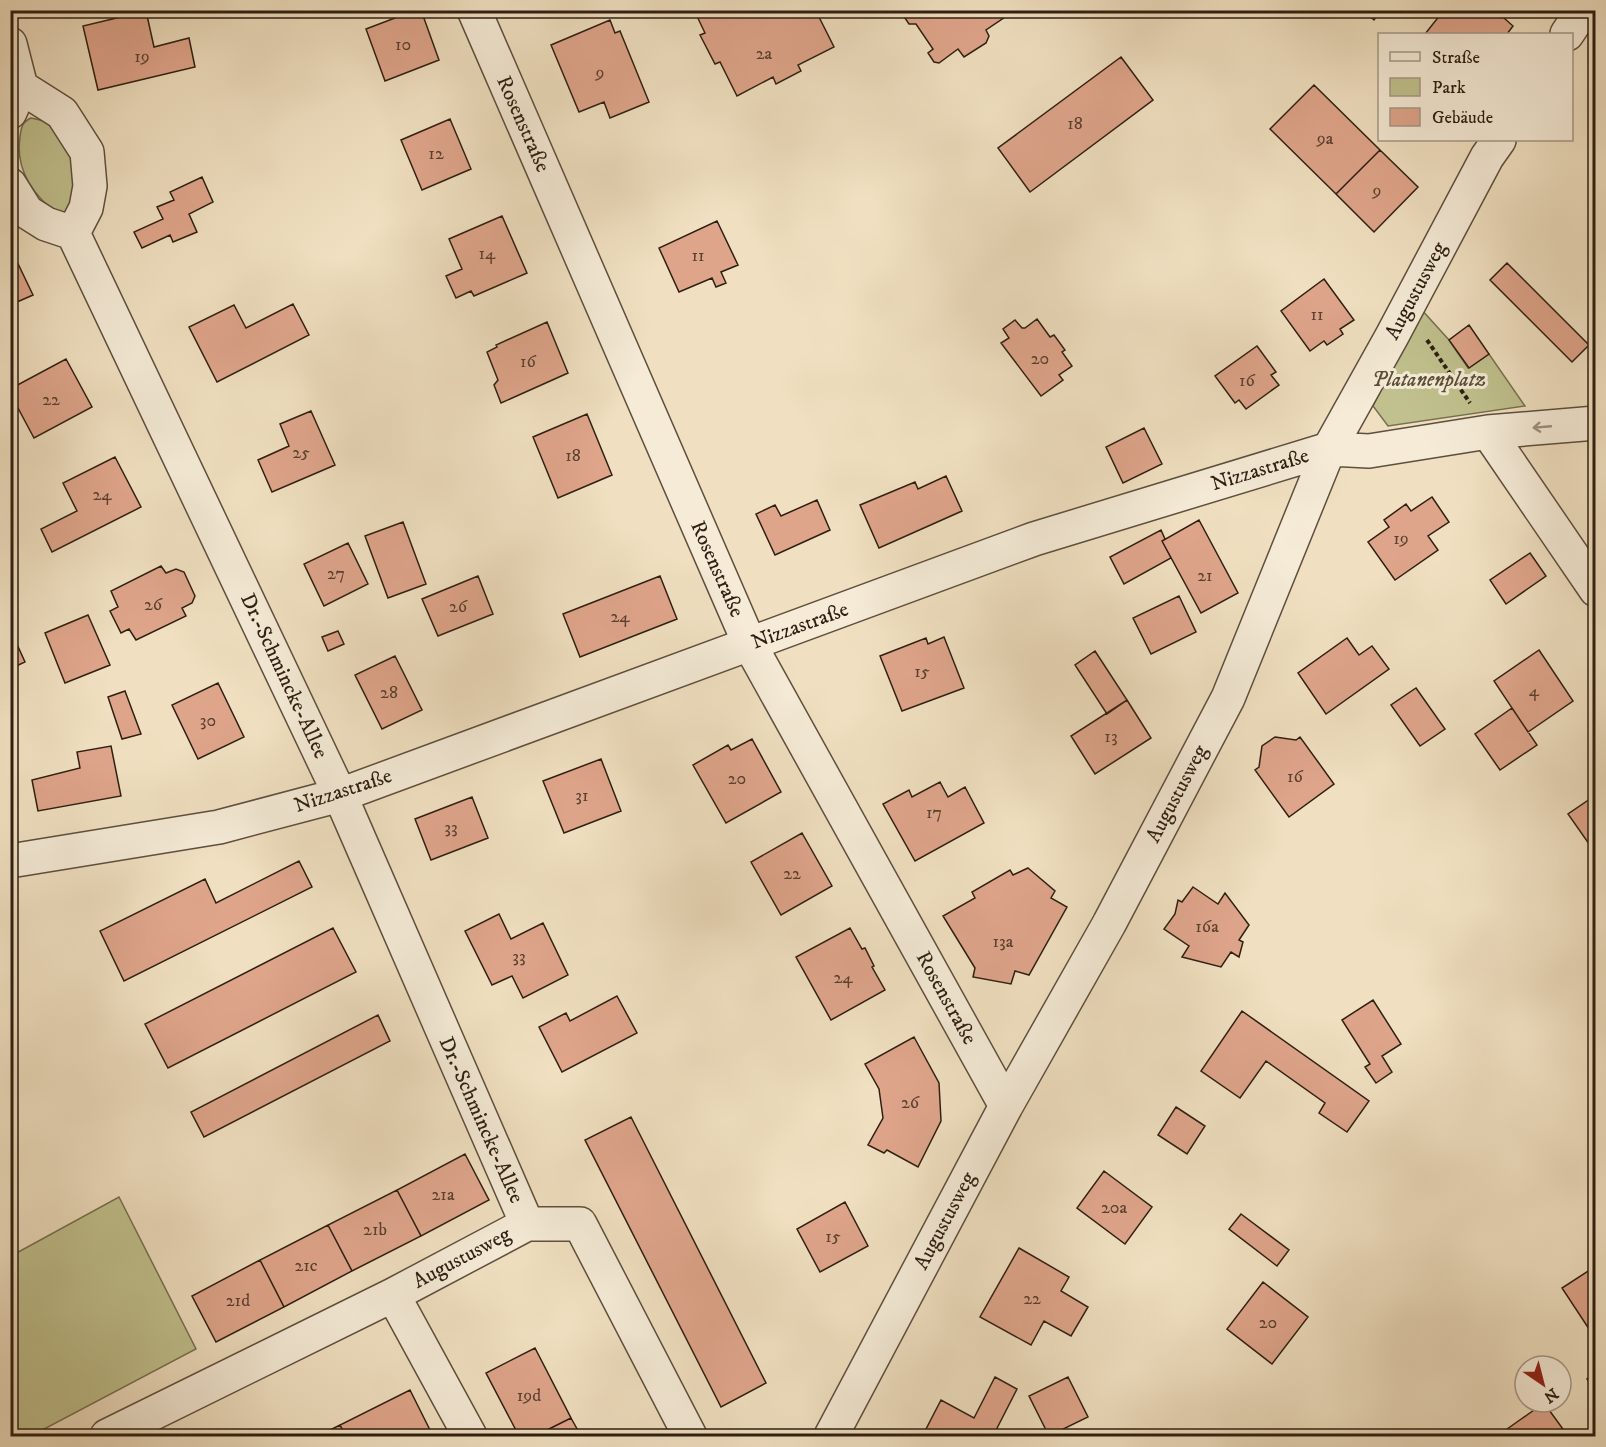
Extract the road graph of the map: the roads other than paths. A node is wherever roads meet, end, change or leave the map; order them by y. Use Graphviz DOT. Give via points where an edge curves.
graph roads {
  1 [pos="1583,10"];
  2 [pos="479,12"];
  3 [pos="1568,33"];
  4 [pos="10,44"];
  5 [pos="16,100"];
  6 [pos="1497,141"];
  7 [pos="10,185"];
  8 [pos="73,233"];
  9 [pos="1596,423"];
  10 [pos="1488,432"];
  11 [pos="1329,448"];
  12 [pos="1596,590"];
  13 [pos="750,645"];
  14 [pos="340,795"];
  15 [pos="10,861"];
  16 [pos="1006,1106"];
  17 [pos="527,1224"];
  18 [pos="393,1294"];
  19 [pos="107,1437"];
  20 [pos="470,1437"];
  21 [pos="690,1437"];
  22 [pos="831,1437"];
  1 -- 3 [label="street"];
  2 -- 13 [label="street, Rosenstraße"];
  4 -- 5 [label="street"];
  5 -- 8 [label="street" via="62,113 87,152 90,186 86,208"];
  6 -- 11 [label="street, Augustusweg"];
  7 -- 8 [label="street" via="27,212 46,224"];
  8 -- 14 [label="street, Dr.-Schmincke-Allee"];
  9 -- 10 [label="street, Nizzastraße, one-way"];
  10 -- 11 [label="street, Nizzastraße" via="1369,451"];
  10 -- 12 [label="street"];
  11 -- 13 [label="street, Nizzastraße" via="1034,539"];
  11 -- 16 [label="street, Augustusweg" via="1228,698 1109,924"];
  13 -- 14 [label="street, Nizzastraße"];
  13 -- 16 [label="street, Rosenstraße"];
  14 -- 15 [label="street, Nizzastraße" via="219,826"];
  14 -- 17 [label="street, Dr.-Schmincke-Allee"];
  16 -- 22 [label="street, Augustusweg"];
  17 -- 18 [label="street, Augustusweg"];
  17 -- 21 [label="street, Augustusweg" via="580,1224"];
  18 -- 19 [label="street, Augustusweg"];
  18 -- 20 [label="street, Augustusweg"];
}
